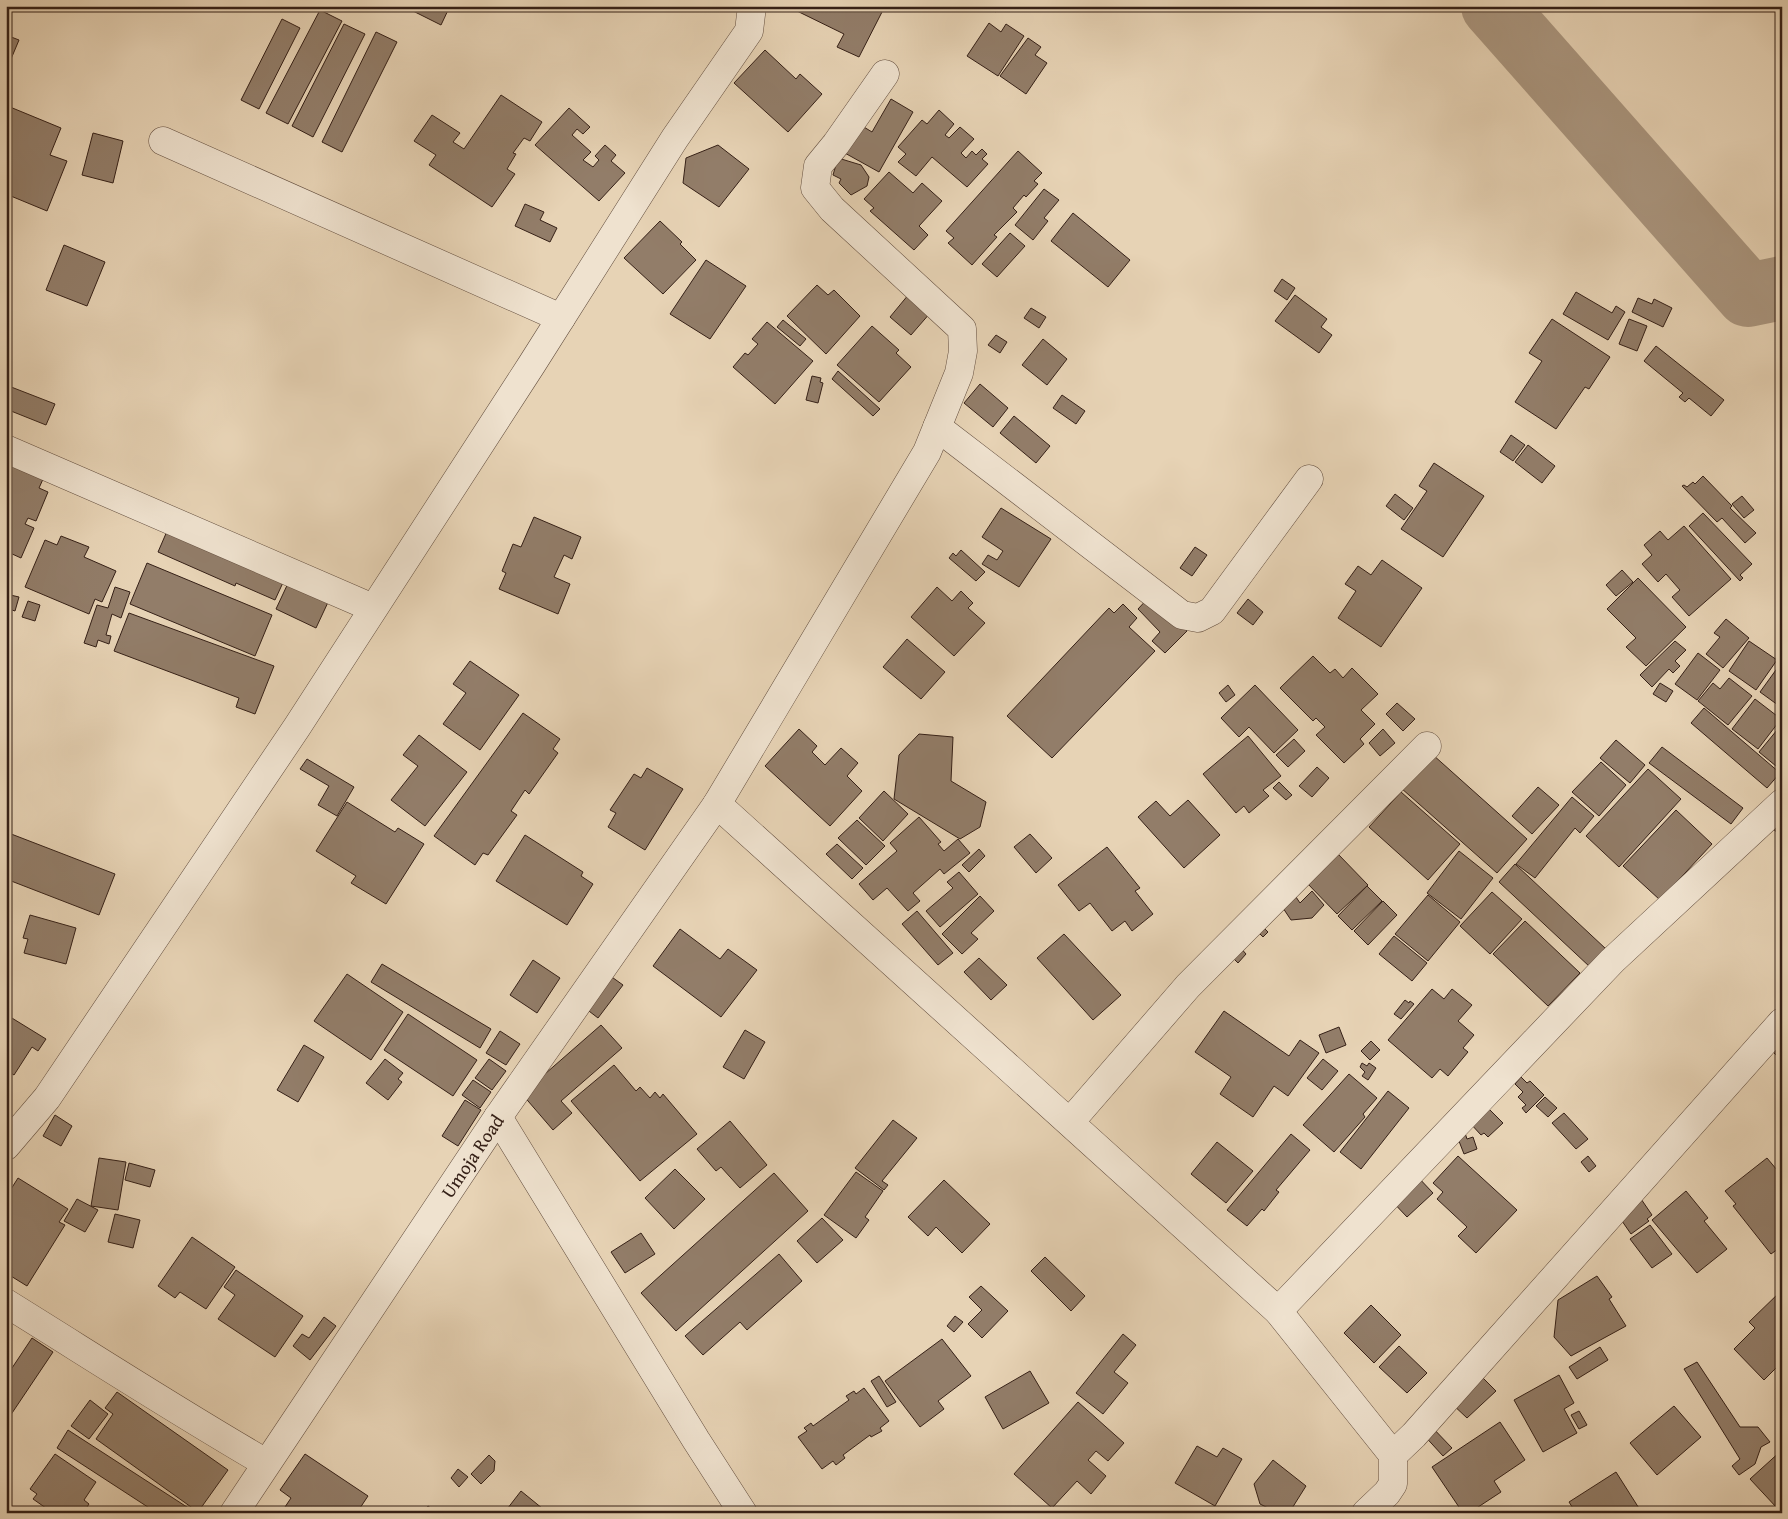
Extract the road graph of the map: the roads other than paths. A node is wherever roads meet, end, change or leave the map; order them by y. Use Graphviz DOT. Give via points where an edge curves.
graph roads {
  1 [pos="752,6"];
  2 [pos="885,74"];
  3 [pos="164,141"];
  4 [pos="561,318"];
  5 [pos="937,427"];
  6 [pos="6,449"];
  7 [pos="1309,480"];
  8 [pos="374,608"];
  9 [pos="1427,746"];
  10 [pos="1782,803"];
  11 [pos="718,804"];
  12 [pos="1782,1022"];
  13 [pos="498,1117"];
  14 [pos="1070,1122"];
  15 [pos="6,1146"];
  16 [pos="6,1303"];
  17 [pos="1278,1311"];
  18 [pos="1393,1455"];
  19 [pos="266,1464"];
  20 [pos="234,1513"];
  21 [pos="743,1513"];
  22 [pos="1366,1513"];
  1 -- 4 [label="street" via="749,31 675,138"];
  2 -- 5 [label="street, Umoja Road" via="818,166 816,188 832,209 962,329 963,352 958,373"];
  3 -- 4 [label="street"];
  4 -- 8 [label="street"];
  5 -- 7 [label="street" via="1182,615 1198,618 1212,611"];
  5 -- 11 [label="street, Umoja Road" via="927,452"];
  6 -- 8 [label="street"];
  8 -- 15 [label="street" via="47,1098"];
  9 -- 14 [label="street" via="1188,986"];
  10 -- 17 [label="street" via="1612,961"];
  11 -- 13 [label="street, Umoja Road"];
  11 -- 14 [label="street"];
  12 -- 18 [label="street"];
  13 -- 19 [label="street, Umoja Road"];
  13 -- 21 [label="street"];
  14 -- 17 [label="street"];
  16 -- 19 [label="street"];
  17 -- 18 [label="street"];
  18 -- 22 [label="street" via="1393,1484"];
  19 -- 20 [label="street, Umoja Road"];
}
